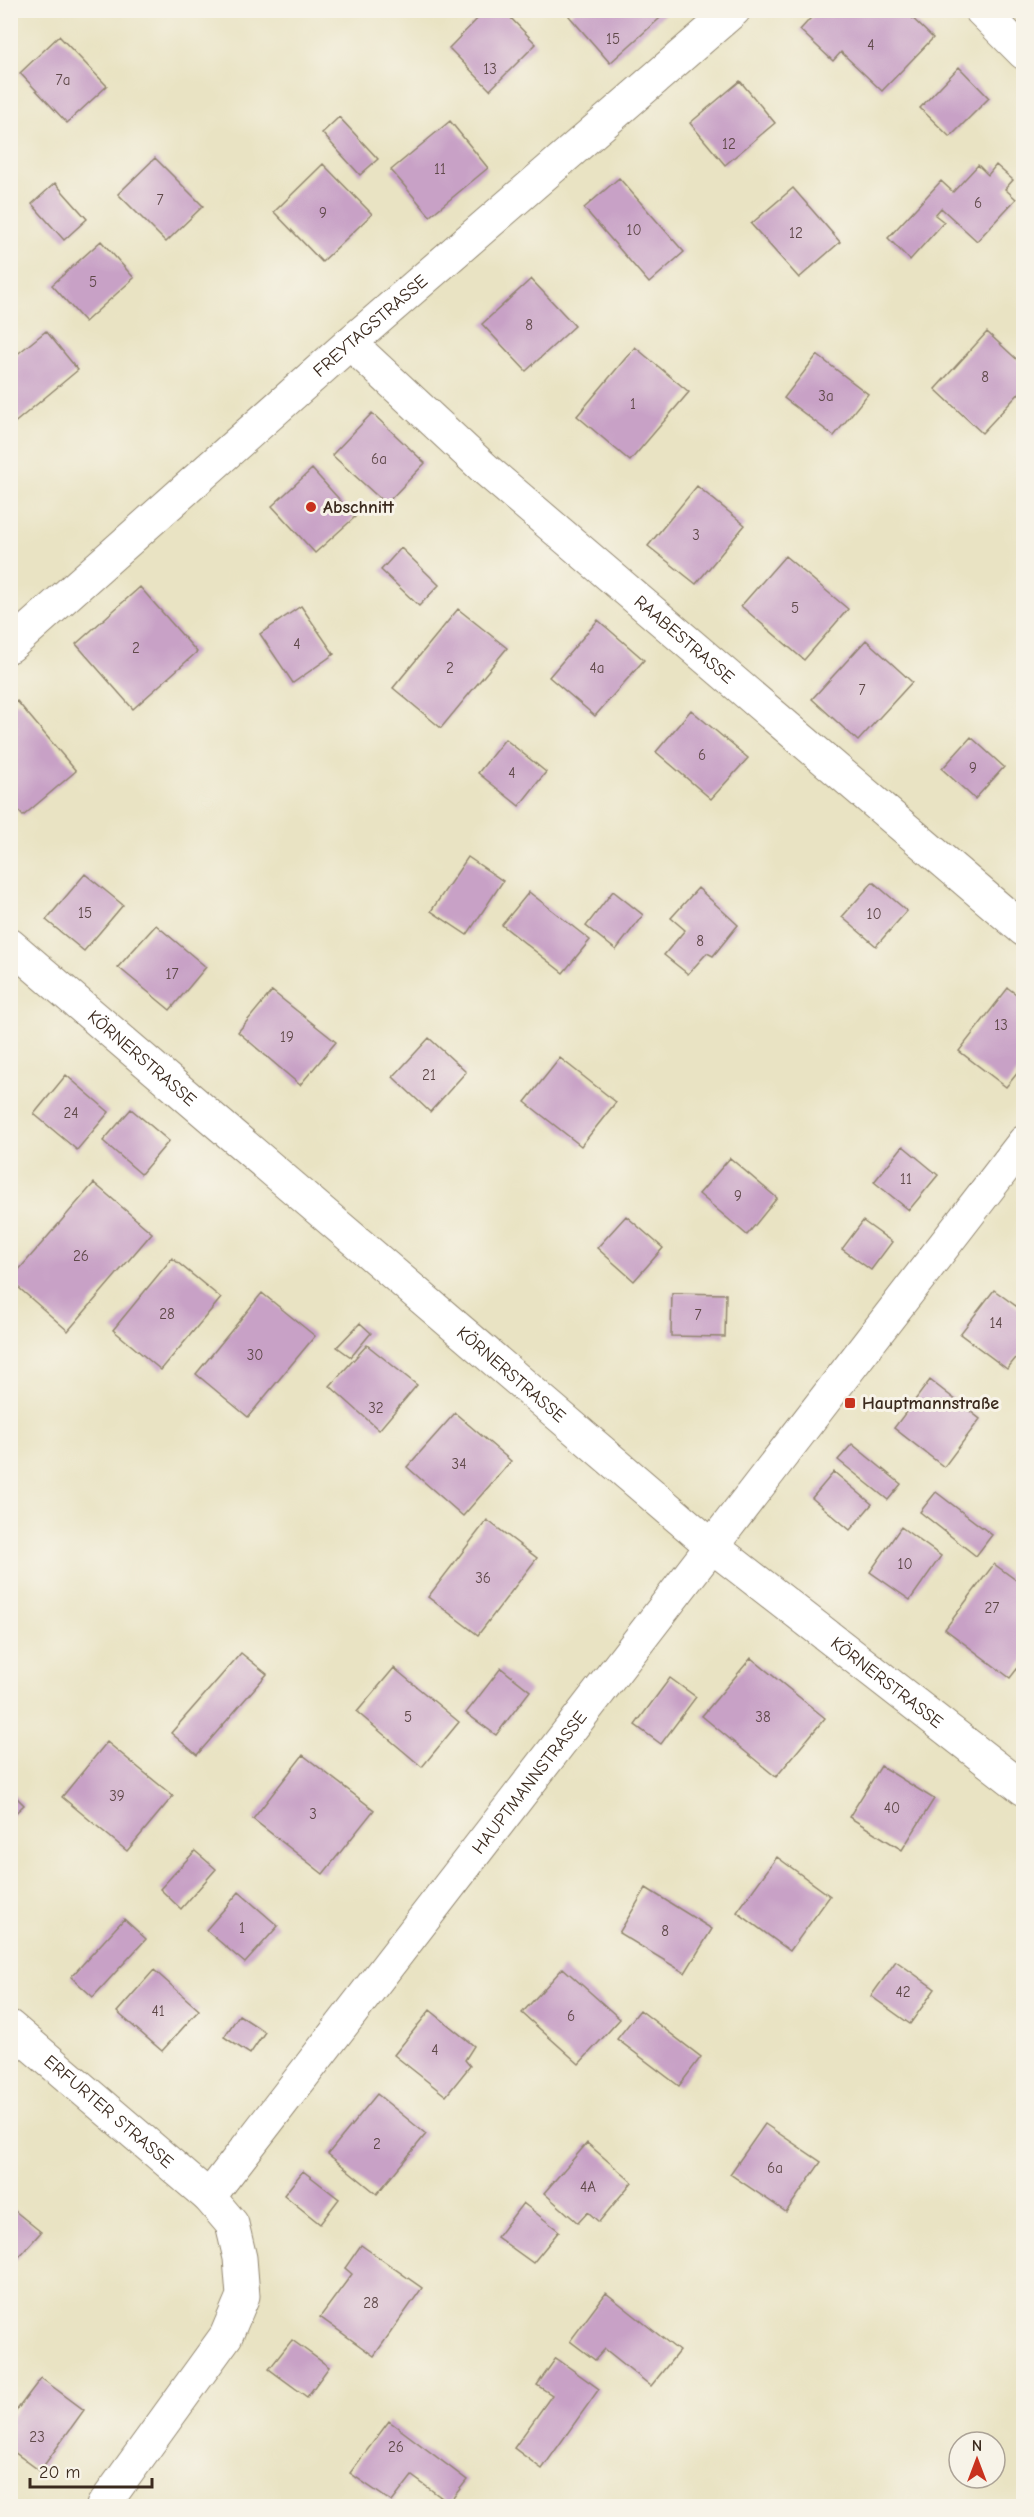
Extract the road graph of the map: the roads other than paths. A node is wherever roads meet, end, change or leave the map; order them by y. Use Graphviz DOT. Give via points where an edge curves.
graph roads {
  1 [pos="734,10"];
  2 [pos="981,10"];
  3 [pos="1023,53"];
  4 [pos="350,343"];
  5 [pos="10,646"];
  6 [pos="1023,930"];
  7 [pos="10,945"];
  8 [pos="1023,1142"];
  9 [pos="713,1547"];
  10 [pos="1023,1789"];
  11 [pos="10,2027"];
  12 [pos="209,2197"];
  13 [pos="103,2506"];
  1 -- 4 [label="street, FREYTAGSTRASSE"];
  2 -- 3 [label="street"];
  4 -- 5 [label="street, FREYTAGSTRASSE"];
  4 -- 6 [label="street, RAABESTRASSE" via="483,468"];
  7 -- 9 [label="street, KÖRNERSTRASSE"];
  8 -- 9 [label="street, HAUPTMANNSTRASSE"];
  9 -- 10 [label="street, KÖRNERSTRASSE"];
  9 -- 12 [label="street, HAUPTMANNSTRASSE"];
  11 -- 12 [label="street, ERFURTER STRASSE"];
  12 -- 13 [label="street, ERFURTER STRASSE" via="232,2224 243,2296 226,2336"];
}
